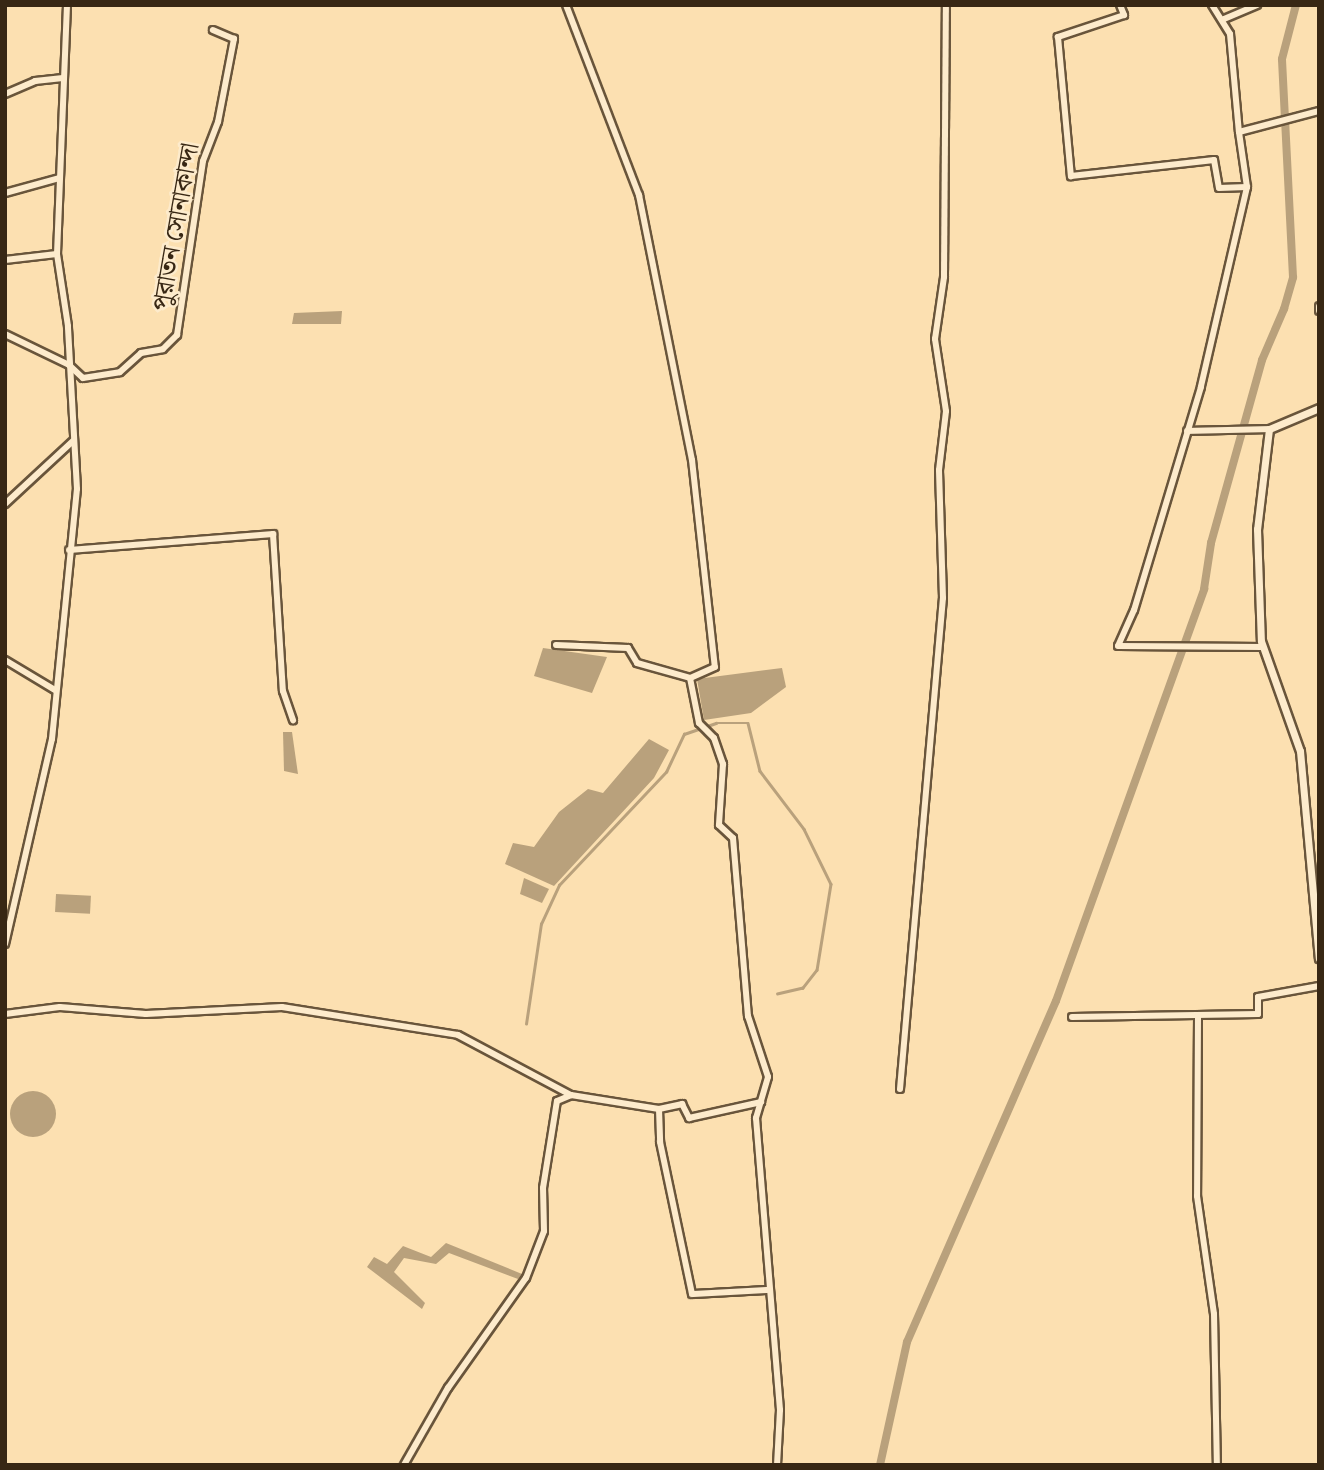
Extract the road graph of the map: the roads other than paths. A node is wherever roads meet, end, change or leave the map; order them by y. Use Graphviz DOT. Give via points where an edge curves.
graph roads {
  1 [pos="67,5"];
  2 [pos="566,5"];
  3 [pos="946,5"];
  4 [pos="1120,5"];
  5 [pos="1212,5"];
  6 [pos="1257,5"];
  7 [pos="1224,19"];
  8 [pos="213,30"];
  9 [pos="63,78"];
  10 [pos="5,94"];
  11 [pos="1319,111"];
  12 [pos="1239,132"];
  13 [pos="59,178"];
  14 [pos="1247,187"];
  15 [pos="5,193"];
  16 [pos="57,254"];
  17 [pos="5,260"];
  18 [pos="5,334"];
  19 [pos="69,365"];
  20 [pos="1319,408"];
  21 [pos="1265,428"];
  22 [pos="1187,431"];
  23 [pos="73,441"];
  24 [pos="5,504"];
  25 [pos="69,550"];
  26 [pos="556,645"];
  27 [pos="1263,647"];
  28 [pos="5,660"];
  29 [pos="690,678"];
  30 [pos="55,690"];
  31 [pos="293,720"];
  32 [pos="5,944"];
  33 [pos="1319,958"];
  34 [pos="1319,986"];
  35 [pos="5,1014"];
  36 [pos="1072,1017"];
  37 [pos="1198,1017"];
  38 [pos="900,1089"];
  39 [pos="571,1096"];
  40 [pos="761,1102"];
  41 [pos="659,1109"];
  42 [pos="768,1290"];
  43 [pos="404,1465"];
  44 [pos="777,1465"];
  45 [pos="1217,1465"];
  1 -- 9 [label="street"];
  2 -- 29 [label="street" via="639,195 692,460 715,667"];
  3 -- 38 [label="street" via="944,264 935,339 946,411 939,470 943,598"];
  4 -- 14 [label="street" via="1124,15 1058,37 1071,176 1214,160 1219,188"];
  5 -- 7 [label="street"];
  6 -- 7 [label="street"];
  7 -- 12 [label="street" via="1234,55 1231,75"];
  8 -- 19 [label="street, পুরাতন সোনাকান্দা" via="234,39 218,122 203,161 177,335 163,349 141,353 120,372 83,378"];
  9 -- 10 [label="street" via="35,81"];
  9 -- 13 [label="street"];
  11 -- 12 [label="street"];
  12 -- 14 [label="street"];
  13 -- 15 [label="street"];
  13 -- 16 [label="street"];
  14 -- 22 [label="street"];
  16 -- 17 [label="street"];
  16 -- 19 [label="street"];
  18 -- 19 [label="street, পুরাতন সোনাকান্দা"];
  19 -- 23 [label="street"];
  20 -- 21 [label="street"];
  21 -- 22 [label="street" via="1220,434"];
  21 -- 27 [label="street" via="1257,529"];
  22 -- 27 [label="street" via="1134,610 1118,646"];
  23 -- 24 [label="street"];
  23 -- 25 [label="street" via="77,489"];
  25 -- 30 [label="street"];
  25 -- 31 [label="street" via="273,534 283,691"];
  26 -- 29 [label="street" via="628,648 637,663"];
  27 -- 33 [label="street" via="1300,751"];
  28 -- 30 [label="street"];
  29 -- 40 [label="street" via="699,723 714,738 723,764 719,825 733,838 748,1016 768,1077"];
  30 -- 32 [label="street" via="52,739"];
  34 -- 37 [label="street" via="1258,997 1258,1014"];
  35 -- 39 [label="street" via="60,1007 146,1014 282,1007 458,1035"];
  36 -- 37 [label="street"];
  37 -- 45 [label="street" via="1196,1196 1214,1314"];
  39 -- 41 [label="street"];
  39 -- 43 [label="street" via="557,1101 543,1188 544,1231 526,1278 448,1388"];
  40 -- 41 [label="street" via="689,1118 682,1104"];
  40 -- 42 [label="street" via="757,1118"];
  41 -- 42 [label="street" via="660,1142 692,1294"];
  42 -- 44 [label="street" via="780,1410"];
}
